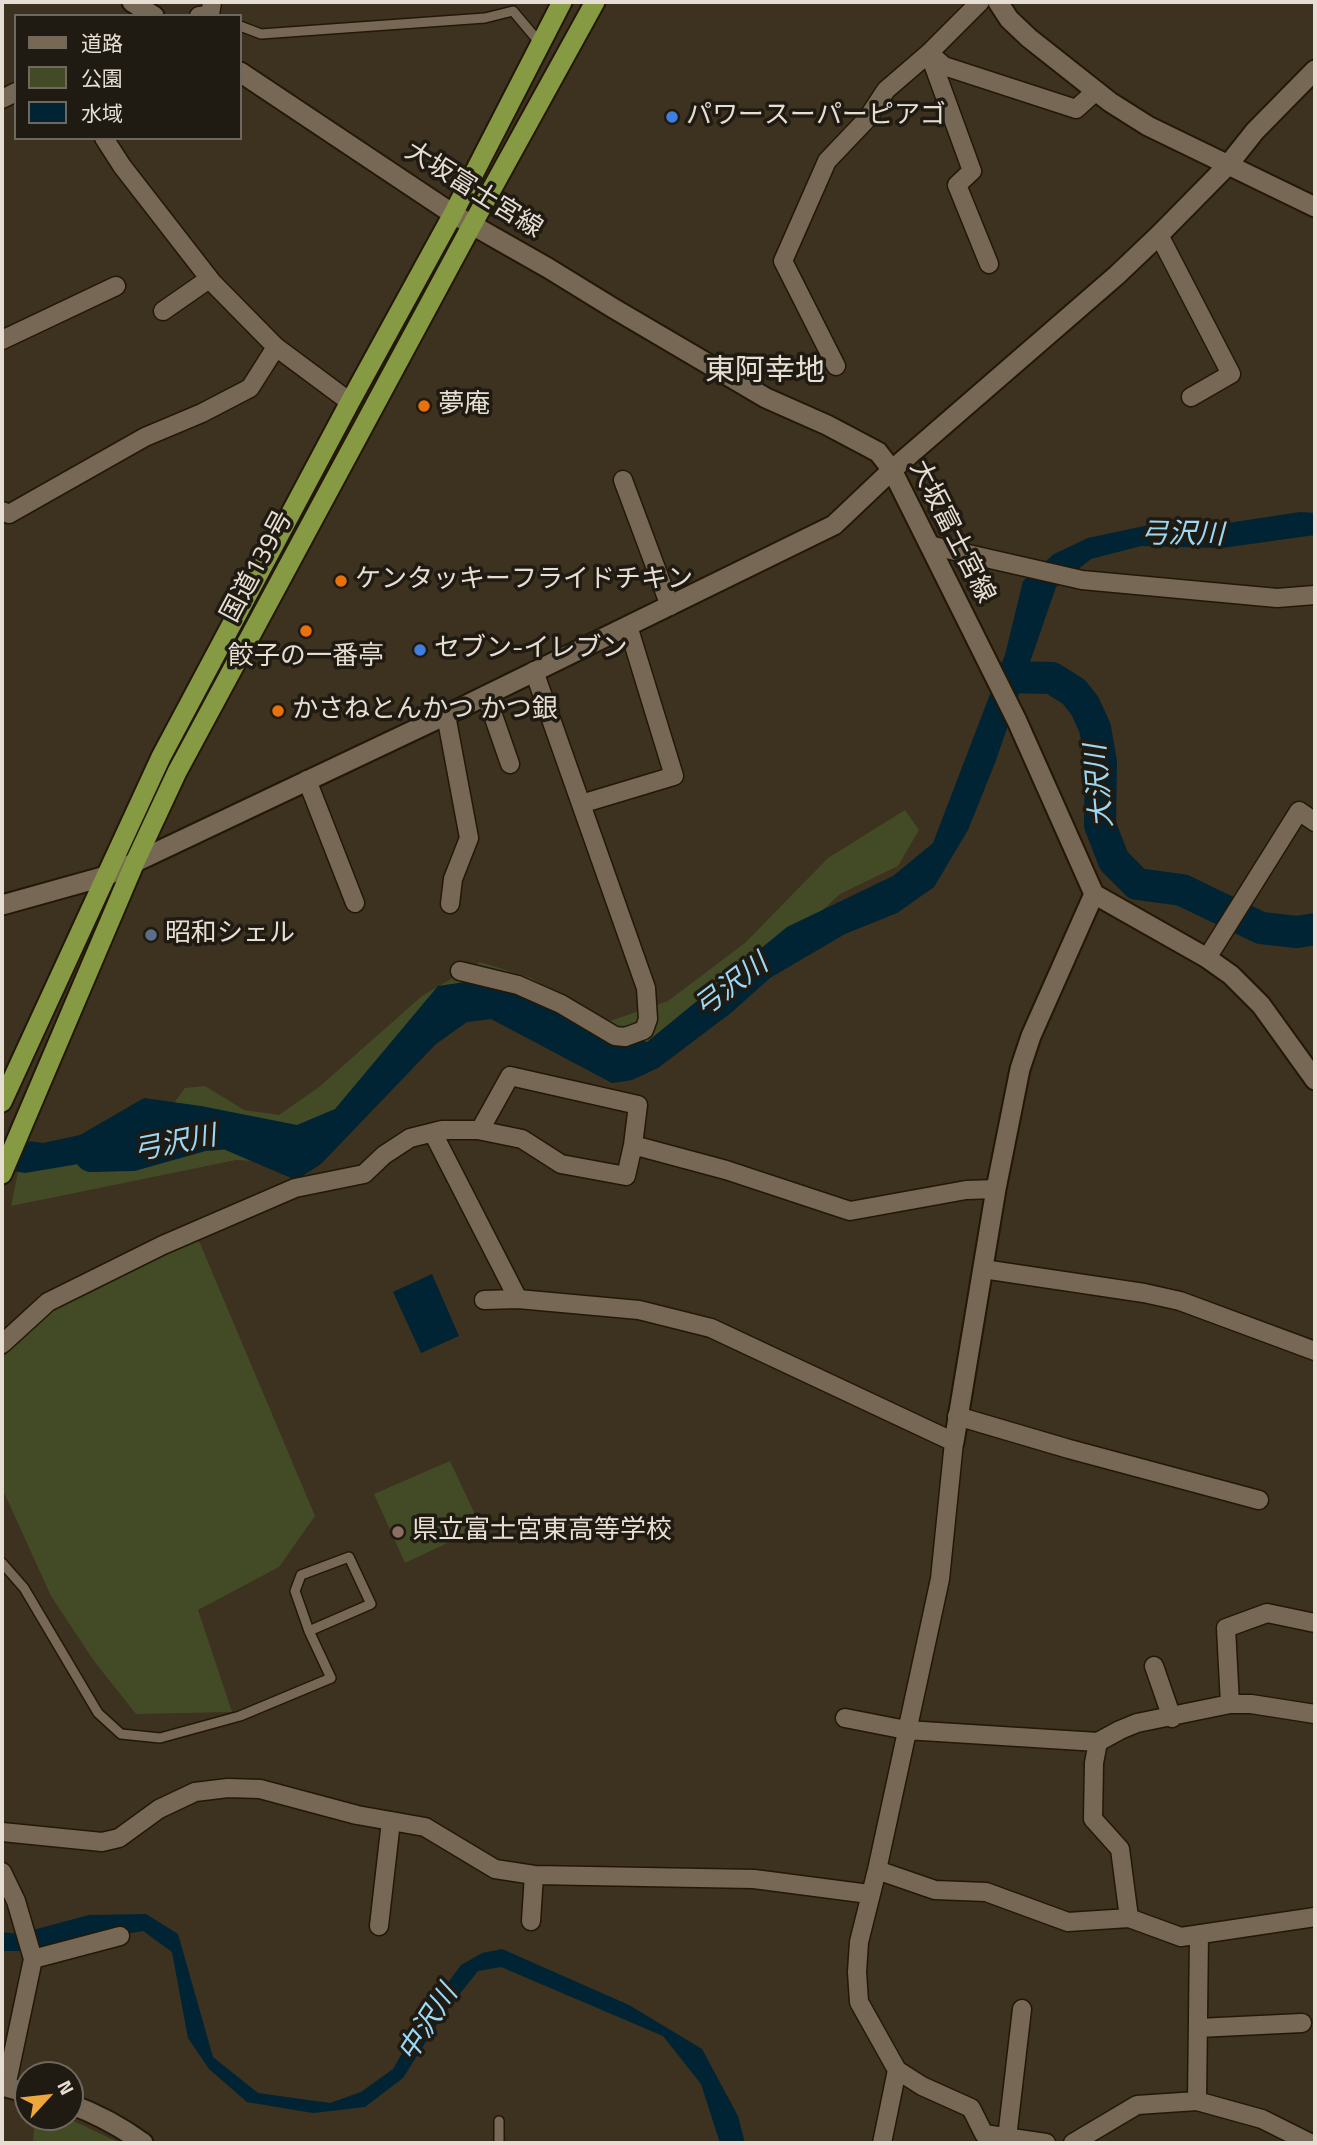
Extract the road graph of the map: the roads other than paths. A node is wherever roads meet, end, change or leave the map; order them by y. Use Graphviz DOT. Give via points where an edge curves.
graph roads {
  1 [pos="132,2"];
  2 [pos="562,2"];
  3 [pos="595,2"];
  4 [pos="980,2"];
  5 [pos="998,2"];
  6 [pos="151,14"];
  7 [pos="242,27"];
  8 [pos="540,43"];
  9 [pos="929,53"];
  10 [pos="1315,70"];
  11 [pos="242,73"];
  12 [pos="1097,91"];
  13 [pos="105,140"];
  14 [pos="1228,165"];
  15 [pos="1315,207"];
  16 [pos="453,214"];
  17 [pos="472,225"];
  18 [pos="1159,235"];
  19 [pos="989,264"];
  20 [pos="209,279"];
  21 [pos="116,286"];
  22 [pos="163,311"];
  23 [pos="2,340"];
  24 [pos="276,347"];
  25 [pos="836,366"];
  26 [pos="1191,397"];
  27 [pos="350,402"];
  28 [pos="892,470"];
  29 [pos="623,480"];
  30 [pos="2,511"];
  31 [pos="929,545"];
  32 [pos="1315,595"];
  33 [pos="670,606"];
  34 [pos="628,626"];
  35 [pos="534,671"];
  36 [pos="486,695"];
  37 [pos="446,715"];
  38 [pos="510,764"];
  39 [pos="307,780"];
  40 [pos="581,804"];
  41 [pos="1315,822"];
  42 [pos="135,862"];
  43 [pos="106,876"];
  44 [pos="1094,894"];
  45 [pos="355,902"];
  46 [pos="450,904"];
  47 [pos="2,905"];
  48 [pos="1208,958"];
  49 [pos="460,971"];
  50 [pos="1315,1080"];
  51 [pos="2,1102"];
  52 [pos="480,1130"];
  53 [pos="433,1133"];
  54 [pos="633,1144"];
  55 [pos="2,1174"];
  56 [pos="996,1189"];
  57 [pos="983,1269"];
  58 [pos="518,1299"];
  59 [pos="484,1300"];
  60 [pos="2,1344"];
  61 [pos="1315,1351"];
  62 [pos="957,1416"];
  63 [pos="954,1441"];
  64 [pos="1259,1500"];
  65 [pos="2,1563"];
  66 [pos="1315,1623"];
  67 [pos="309,1632"];
  68 [pos="1154,1666"];
  69 [pos="1230,1704"];
  70 [pos="1315,1714"];
  71 [pos="845,1718"];
  72 [pos="1172,1718"];
  73 [pos="906,1730"];
  74 [pos="1098,1742"];
  75 [pos="391,1821"];
  76 [pos="2,1832"];
  77 [pos="877,1870"];
  78 [pos="2,1872"];
  79 [pos="534,1875"];
  80 [pos="869,1894"];
  81 [pos="1315,1917"];
  82 [pos="1129,1918"];
  83 [pos="531,1921"];
  84 [pos="379,1926"];
  85 [pos="1199,1934"];
  86 [pos="120,1936"];
  87 [pos="33,1959"];
  88 [pos="1022,2009"];
  89 [pos="1301,2023"];
  90 [pos="1198,2028"];
  91 [pos="897,2070"];
  92 [pos="4,2087"];
  93 [pos="1197,2101"];
  94 [pos="84,2109"];
  95 [pos="499,2121"];
  96 [pos="1007,2138"];
  97 [pos="143,2143"];
  98 [pos="499,2143"];
  99 [pos="882,2143"];
  100 [pos="1046,2143"];
  101 [pos="1073,2143"];
  102 [pos="1310,2143"];
  1 -- 6 [label="street"];
  2 -- 8 [label="highway, 国道139号"];
  3 -- 17 [label="highway, 国道139号"];
  4 -- 9 [label="street"];
  5 -- 12 [label="street" via="1030,38"];
  7 -- 8 [label="lane" via="261,34 485,18 513,11"];
  8 -- 16 [label="highway, 国道139号"];
  9 -- 12 [label="street" via="944,66 1076,109"];
  9 -- 19 [label="street" via="972,171 957,185"];
  9 -- 25 [label="street" via="886,90 867,119 827,161 783,261"];
  10 -- 14 [label="street"];
  11 -- 16 [label="street, 大坂富士宮線"];
  12 -- 14 [label="street" via="1148,126"];
  13 -- 20 [label="street"];
  14 -- 15 [label="street"];
  14 -- 18 [label="street"];
  16 -- 17 [label="street, 大坂富士宮線"];
  16 -- 27 [label="highway, 国道139号"];
  17 -- 28 [label="street, 大坂富士宮線" via="765,398 878,452"];
  17 -- 42 [label="highway, 国道139号" via="177,772"];
  18 -- 26 [label="street" via="1231,374"];
  18 -- 28 [label="street"];
  20 -- 22 [label="street"];
  20 -- 24 [label="street"];
  21 -- 23 [label="street"];
  24 -- 27 [label="street"];
  24 -- 30 [label="street" via="250,387 202,414 145,437 9,513"];
  27 -- 43 [label="highway, 国道139号" via="161,757"];
  28 -- 31 [label="street, 大坂富士宮線"];
  28 -- 33 [label="street" via="834,524"];
  29 -- 33 [label="street"];
  31 -- 32 [label="street" via="1082,580 1278,598"];
  31 -- 44 [label="street, 大坂富士宮線" via="1017,721"];
  33 -- 34 [label="street"];
  34 -- 35 [label="street"];
  34 -- 40 [label="street" via="674,776"];
  35 -- 36 [label="street"];
  35 -- 40 [label="street"];
  36 -- 37 [label="street"];
  36 -- 38 [label="street"];
  37 -- 39 [label="street"];
  37 -- 46 [label="street" via="469,838 453,878"];
  39 -- 42 [label="street"];
  39 -- 45 [label="street"];
  40 -- 49 [label="street" via="646,988 644,1030 615,1036 518,985"];
  41 -- 48 [label="street" via="1299,811"];
  42 -- 43 [label="street"];
  42 -- 55 [label="highway, 国道139号"];
  43 -- 47 [label="street"];
  43 -- 51 [label="highway, 国道139号"];
  44 -- 48 [label="street"];
  44 -- 56 [label="street" via="1020,1069"];
  48 -- 50 [label="street" via="1261,1005"];
  52 -- 53 [label="street"];
  52 -- 54 [label="street" via="522,1139 561,1164 626,1177"];
  52 -- 54 [label="street" via="510,1076 638,1105"];
  53 -- 58 [label="street"];
  53 -- 60 [label="street" via="410,1138 364,1174 295,1188 152,1251 48,1302"];
  54 -- 56 [label="street" via="850,1211"];
  56 -- 57 [label="street"];
  57 -- 61 [label="street" via="1180,1301"];
  57 -- 62 [label="street"];
  58 -- 59 [label="street"];
  58 -- 63 [label="street" via="639,1310 711,1328"];
  62 -- 63 [label="street"];
  62 -- 64 [label="street"];
  63 -- 73 [label="street" via="940,1579"];
  65 -- 67 [label="lane" via="24,1588 98,1713 121,1734 160,1738 214,1724 331,1678"];
  66 -- 69 [label="street" via="1267,1613 1226,1628"];
  67 -- 67 [label="lane" via="295,1591 301,1575 349,1557 370,1604"];
  68 -- 72 [label="street"];
  69 -- 70 [label="street"];
  69 -- 72 [label="street"];
  71 -- 73 [label="street"];
  72 -- 74 [label="street" via="1138,1723"];
  73 -- 74 [label="street"];
  73 -- 77 [label="street"];
  74 -- 82 [label="street" via="1093,1819 1120,1849"];
  75 -- 76 [label="street" via="260,1790 228,1788 195,1792 159,1809 119,1838 102,1842"];
  75 -- 79 [label="street" via="425,1827 495,1869"];
  75 -- 84 [label="street"];
  77 -- 80 [label="street"];
  77 -- 82 [label="street" via="935,1890 986,1892 1068,1922"];
  78 -- 87 [label="street"];
  79 -- 80 [label="street" via="754,1879"];
  79 -- 83 [label="street"];
  80 -- 91 [label="street" via="859,1942 859,2002"];
  81 -- 85 [label="street"];
  82 -- 85 [label="street" via="1181,1937"];
  85 -- 90 [label="street"];
  86 -- 87 [label="street"];
  87 -- 92 [label="street"];
  88 -- 96 [label="street"];
  89 -- 90 [label="street"];
  90 -- 93 [label="street"];
  91 -- 96 [label="street" via="971,2108 984,2134"];
  91 -- 99 [label="street"];
  93 -- 101 [label="street" via="1137,2105"];
  93 -- 102 [label="street" via="1262,2119"];
  94 -- 97 [label="street"];
  95 -- 98 [label="lane"];
  96 -- 100 [label="street"];
}
